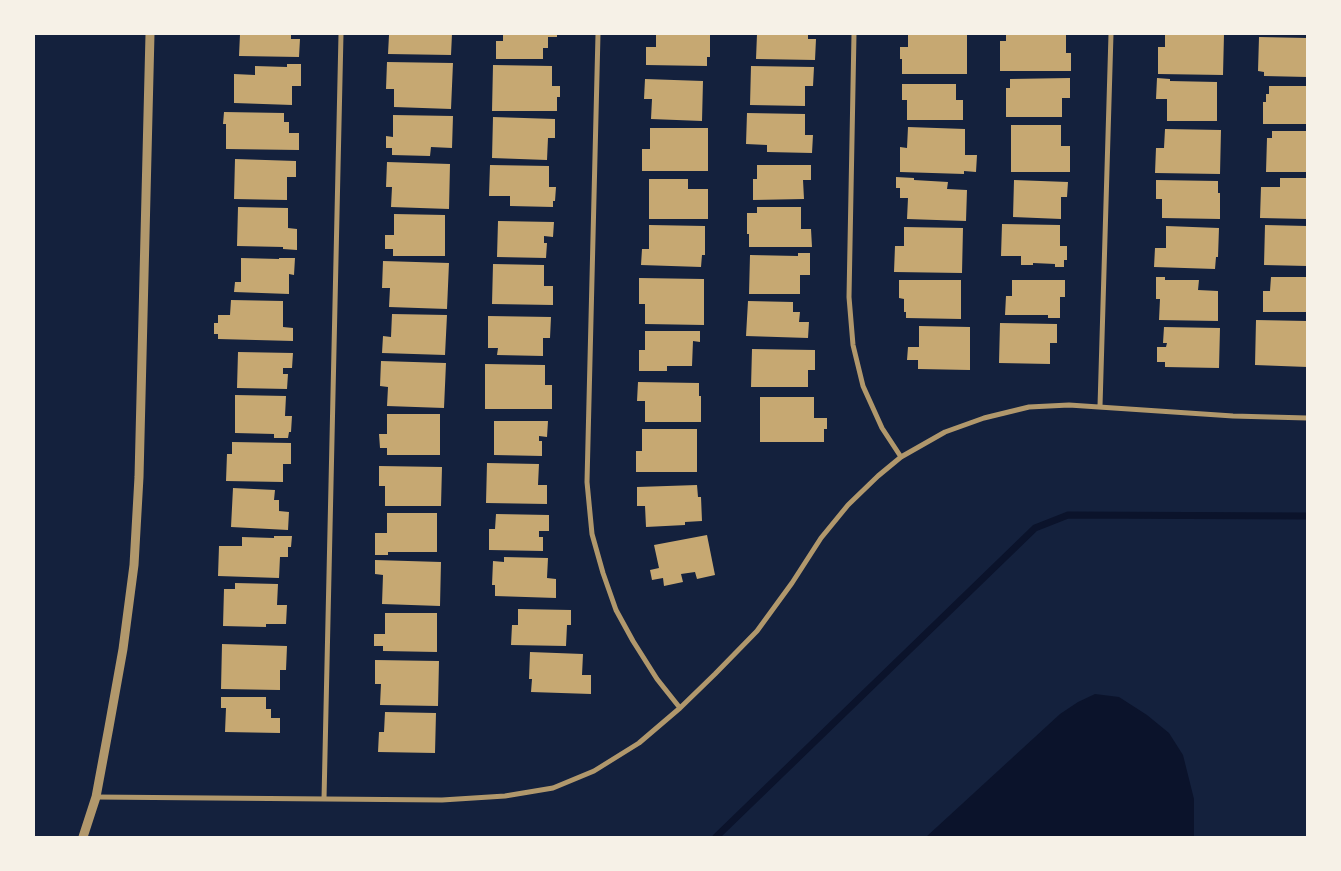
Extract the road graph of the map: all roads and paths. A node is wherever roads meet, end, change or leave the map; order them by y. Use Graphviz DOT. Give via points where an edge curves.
graph roads {
  1 [pos="150,34"];
  2 [pos="341,34"];
  3 [pos="598,34"];
  4 [pos="854,34"];
  5 [pos="1111,34"];
  6 [pos="1100,406"];
  7 [pos="1307,418"];
  8 [pos="900,457"];
  9 [pos="680,708"];
  10 [pos="96,797"];
  11 [pos="324,799"];
  12 [pos="83,837"];
  1 -- 10 [label="street" via="134,565 123,649"];
  2 -- 11 [label="street"];
  3 -- 9 [label="street" via="586,482 592,534 616,610 657,679"];
  4 -- 8 [label="street" via="849,298 854,345 863,386 882,428"];
  5 -- 6 [label="street"];
  6 -- 7 [label="street"];
  6 -- 8 [label="street" via="1029,407 984,418 945,432"];
  8 -- 9 [label="street" via="848,505 821,538 758,631"];
  9 -- 11 [label="street" via="639,743 594,771 553,788 505,796 442,800"];
  10 -- 11 [label="street"];
  10 -- 12 [label="street"];
}
